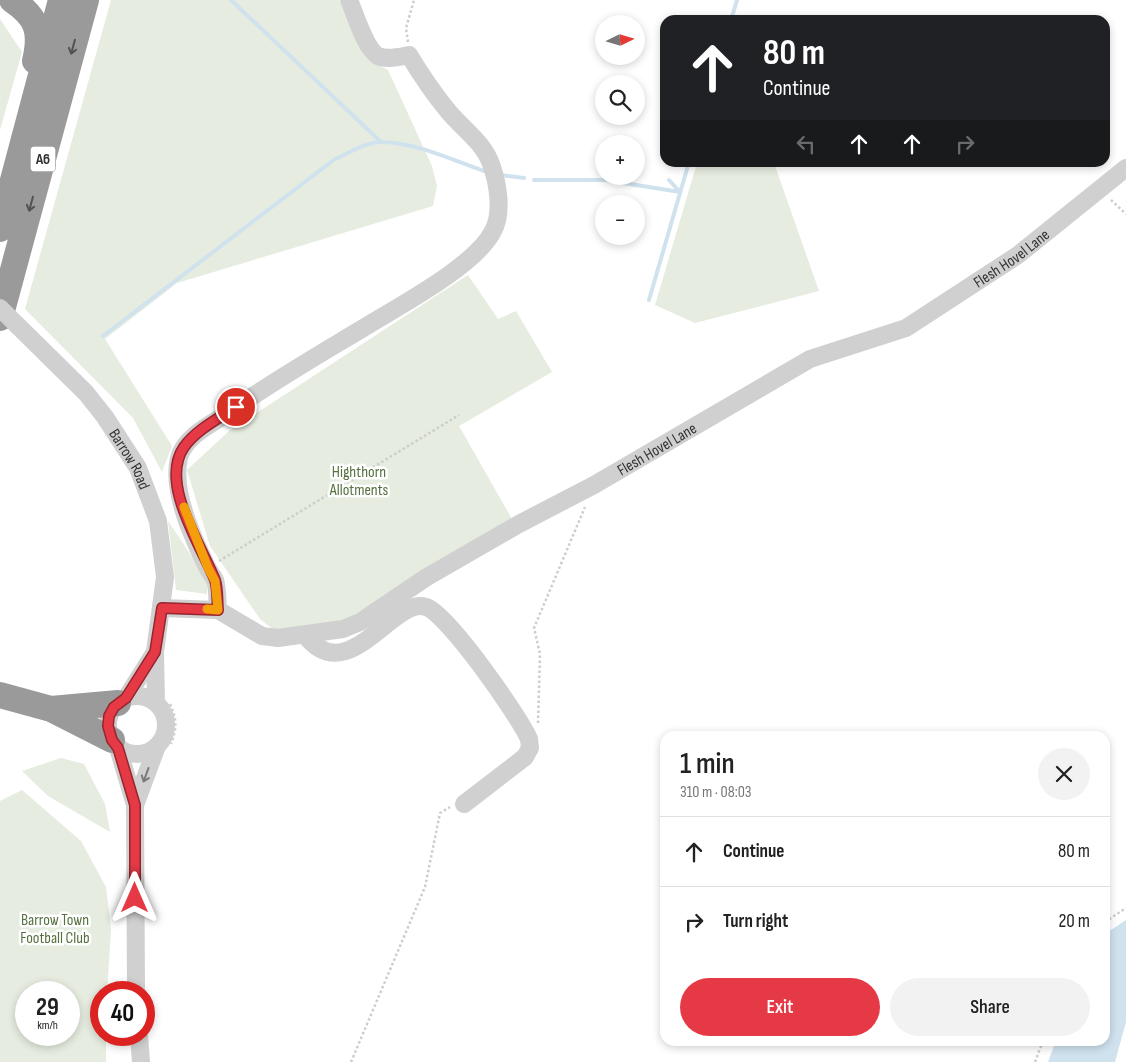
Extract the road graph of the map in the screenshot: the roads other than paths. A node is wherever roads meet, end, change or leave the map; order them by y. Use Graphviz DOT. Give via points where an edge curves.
graph roads {
  1 [pos="12,0"];
  2 [pos="62,0"];
  3 [pos="86,0"];
  4 [pos="349,0"];
  5 [pos="1126,168"];
  6 [pos="10,191"];
  7 [pos="0,229"];
  8 [pos="0,308"];
  9 [pos="8,321"];
  10 [pos="162,608"];
  11 [pos="218,610"];
  12 [pos="305,635"];
  13 [pos="155,652"];
  14 [pos="0,695"];
  15 [pos="122,700"];
  16 [pos="162,700"];
  17 [pos="51,709"];
  18 [pos="115,744"];
  19 [pos="164,747"];
  20 [pos="464,804"];
  21 [pos="135,805"];
  22 [pos="136,981"];
  23 [pos="140,1046"];
  24 [pos="141,1062"];
  1 -- 6 [label="highway" via="27,10 39,35"];
  2 -- 6 [label="highway, A6"];
  3 -- 9 [label="highway, A6, one-way"];
  4 -- 11 [label="street" via="369,47 377,56 409,56 433,93 482,146 496,182 498,209 494,230 483,247 465,263 264,388 195,435 185,446 179,456 176,473 178,490 215,581"];
  5 -- 12 [label="street, Flesh Hovel Lane" via="1018,255 906,328 810,359 594,485 427,577 360,622 343,629"];
  6 -- 7 [label="highway, A6"];
  8 -- 9 [label="street, Barrow Road, bridge"];
  9 -- 10 [label="street, Barrow Road" via="86,393 138,468 158,521 165,577"];
  10 -- 11 [label="street, Flesh Hovel Lane"];
  10 -- 13 [label="street, Barrow Road"];
  11 -- 12 [label="street, Flesh Hovel Lane" via="262,636"];
  12 -- 20 [label="street" via="324,652 334,653 357,646 416,606 426,606 439,614 526,732 530,748 525,757"];
  13 -- 15 [label="street, Barrow Road"];
  13 -- 16 [label="street, Barrow Road"];
  14 -- 17 [label="highway"];
  15 -- 16 [label="street" via="145,697"];
  15 -- 17 [label="highway"];
  15 -- 18 [label="street" via="109,716 108,726"];
  16 -- 19 [label="street" via="166,725"];
  17 -- 18 [label="highway"];
  18 -- 19 [label="street" via="124,751 139,754"];
  18 -- 21 [label="street"];
  19 -- 21 [label="street, one-way"];
  21 -- 22 [label="street"];
  23 -- 24 [label="street"];
}
